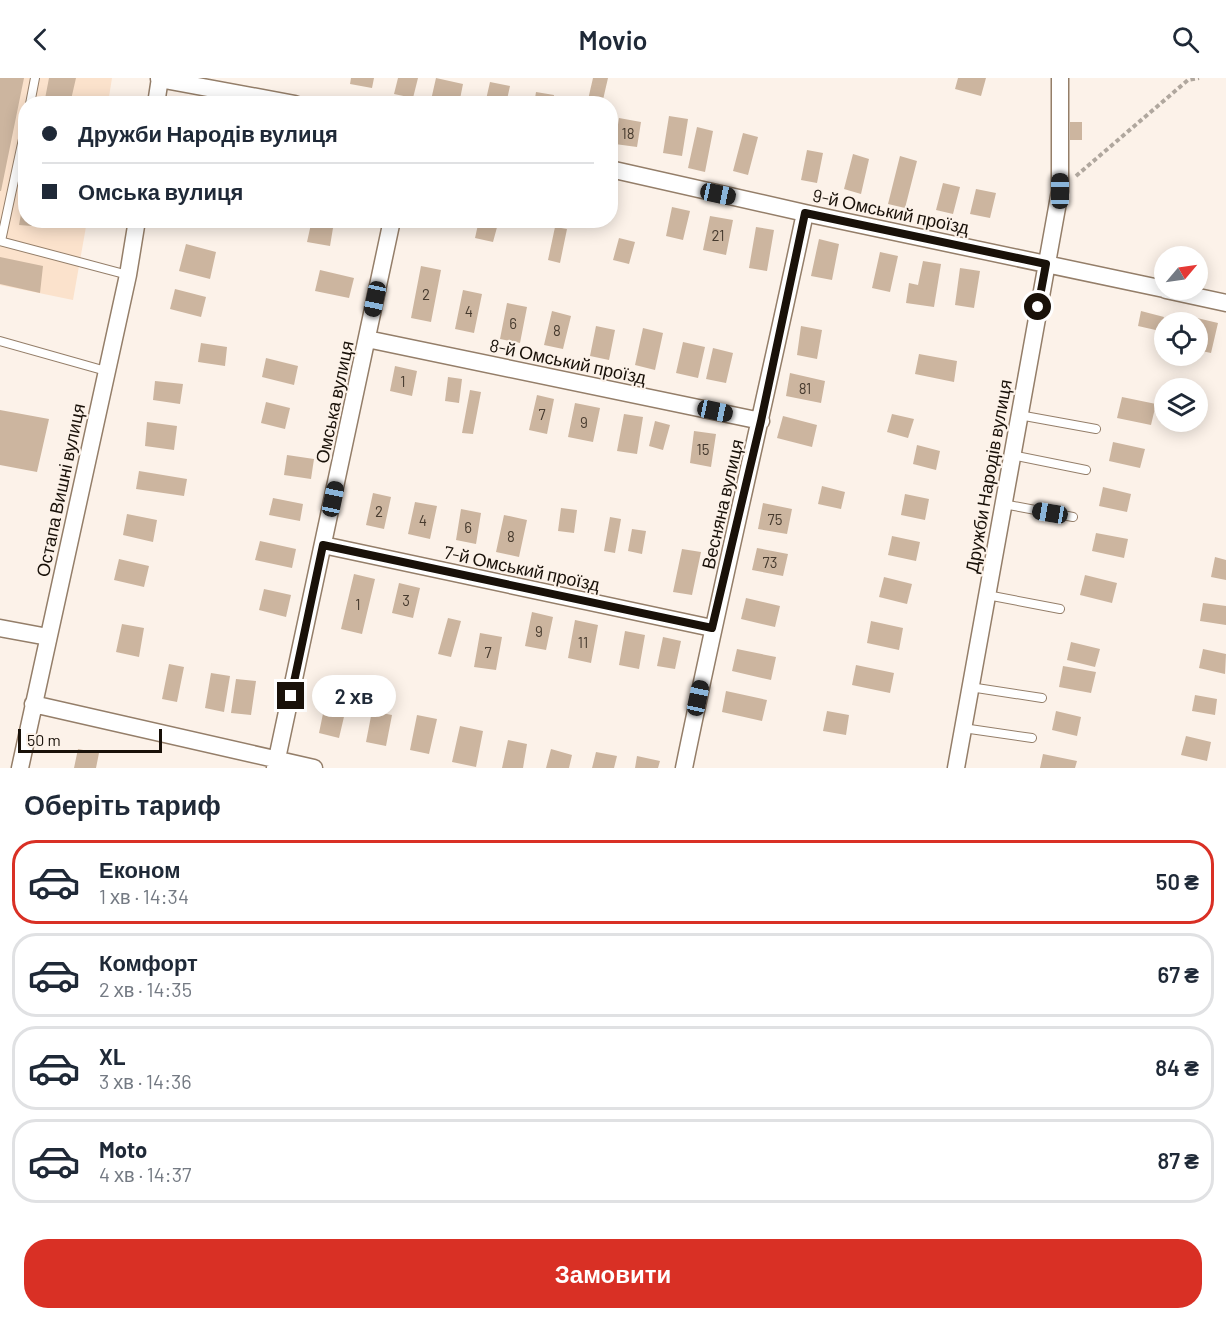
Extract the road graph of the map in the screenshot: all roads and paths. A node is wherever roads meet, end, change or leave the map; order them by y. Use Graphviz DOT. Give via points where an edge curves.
graph roads {
  1 [pos="35,78"];
  2 [pos="1060,78"];
  3 [pos="1199,78"];
  4 [pos="160,79"];
  5 [pos="32,96"];
  6 [pos="157,96"];
  7 [pos="252,96"];
  8 [pos="18,160"];
  9 [pos="618,171"];
  10 [pos="1060,191"];
  11 [pos="805,213"];
  12 [pos="136,228"];
  13 [pos="390,228"];
  14 [pos="0,241"];
  15 [pos="1046,264"];
  16 [pos="128,275"];
  17 [pos="1154,287"];
  18 [pos="1208,299"];
  19 [pos="1226,303"];
  20 [pos="367,339"];
  21 [pos="0,340"];
  22 [pos="106,371"];
  23 [pos="1019,414"];
  24 [pos="761,421"];
  25 [pos="1096,429"];
  26 [pos="1012,455"];
  27 [pos="1086,470"];
  28 [pos="1003,504"];
  29 [pos="1073,517"];
  30 [pos="323,545"];
  31 [pos="987,595"];
  32 [pos="1060,609"];
  33 [pos="0,627"];
  34 [pos="712,628"];
  35 [pos="48,637"];
  36 [pos="970,687"];
  37 [pos="1042,698"];
  38 [pos="33,704"];
  39 [pos="963,728"];
  40 [pos="1032,738"];
  41 [pos="276,764"];
  42 [pos="20,768"];
  43 [pos="314,768"];
  44 [pos="684,768"];
  45 [pos="957,768"];
  1 -- 5 [label="lane"];
  2 -- 10 [label="street, Дружби Народів вулиця"];
  3 -- 10 [label="path" via="1188,80"];
  4 -- 6 [label="street"];
  4 -- 7 [label="street"];
  8 -- 14 [label="lane"];
  9 -- 11 [label="street, 9-й Омський проїзд"];
  10 -- 15 [label="street, Дружби Народів вулиця"];
  11 -- 15 [label="street, 9-й Омський проїзд"];
  11 -- 24 [label="street, Весняна вулиця"];
  12 -- 16 [label="street, Остапа Вишні вулиця"];
  13 -- 20 [label="street, Омська вулиця"];
  14 -- 16 [label="lane"];
  15 -- 17 [label="street, 9-й Омський проїзд"];
  15 -- 23 [label="street, Дружби Народів вулиця"];
  16 -- 22 [label="street, Остапа Вишні вулиця"];
  18 -- 19 [label="street, 9-й Омський проїзд"];
  20 -- 24 [label="street, 8-й Омський проїзд"];
  20 -- 30 [label="street, Омська вулиця"];
  21 -- 22 [label="lane"];
  22 -- 35 [label="street, Остапа Вишні вулиця"];
  23 -- 25 [label="lane"];
  23 -- 26 [label="street, Дружби Народів вулиця"];
  24 -- 34 [label="street, Весняна вулиця"];
  26 -- 27 [label="lane"];
  26 -- 28 [label="street, Дружби Народів вулиця"];
  28 -- 29 [label="lane"];
  28 -- 31 [label="street, Дружби Народів вулиця"];
  30 -- 34 [label="street, 7-й Омський проїзд"];
  30 -- 41 [label="street, Омська вулиця"];
  31 -- 32 [label="lane"];
  31 -- 36 [label="street, Дружби Народів вулиця"];
  33 -- 35 [label="street"];
  34 -- 44 [label="street, Весняна вулиця"];
  35 -- 38 [label="street, Остапа Вишні вулиця"];
  36 -- 37 [label="lane"];
  36 -- 39 [label="street, Дружби Народів вулиця"];
  38 -- 41 [label="street"];
  38 -- 42 [label="street, Остапа Вишні вулиця"];
  39 -- 40 [label="lane"];
  39 -- 45 [label="street, Дружби Народів вулиця"];
  41 -- 43 [label="street"];
}
